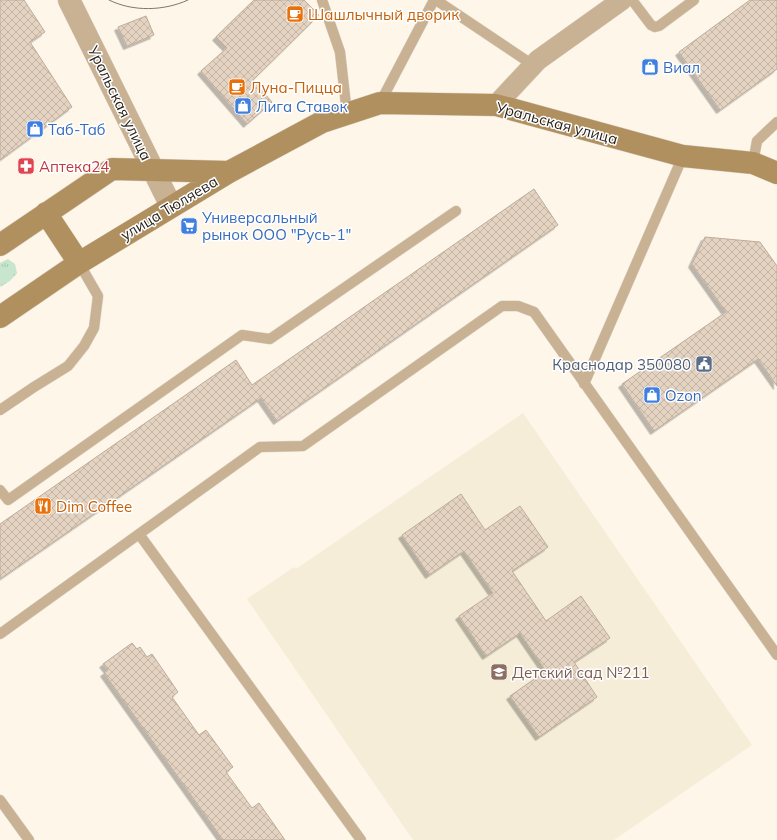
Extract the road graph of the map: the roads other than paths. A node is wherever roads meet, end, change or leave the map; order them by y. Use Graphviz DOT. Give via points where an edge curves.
graph roads {
  1 [pos="69,0"];
  2 [pos="322,0"];
  3 [pos="435,0"];
  4 [pos="622,0"];
  5 [pos="632,0"];
  6 [pos="694,0"];
  7 [pos="533,65"];
  8 [pos="380,103"];
  9 [pos="496,105"];
  10 [pos="347,114"];
  11 [pos="777,122"];
  12 [pos="683,156"];
  13 [pos="753,163"];
  14 [pos="154,170"];
  15 [pos="229,172"];
  16 [pos="777,172"];
  17 [pos="171,206"];
  18 [pos="456,212"];
  19 [pos="46,213"];
  20 [pos="0,244"];
  21 [pos="79,263"];
  22 [pos="0,317"];
  23 [pos="584,384"];
  24 [pos="0,410"];
  25 [pos="0,490"];
  26 [pos="4,503"];
  27 [pos="139,534"];
  28 [pos="0,634"];
  29 [pos="777,655"];
  30 [pos="0,800"];
  31 [pos="29,840"];
  32 [pos="362,840"];
  1 -- 14 [label="street, Уральская улица"];
  2 -- 10 [label="lane" via="340,52"];
  3 -- 7 [label="lane"];
  3 -- 8 [label="lane"];
  4 -- 7 [label="street"];
  5 -- 6 [label="lane" via="651,26 655,27"];
  7 -- 9 [label="street"];
  8 -- 9 [label="main road, Уральская улица"];
  8 -- 10 [label="main road, Уральская улица"];
  9 -- 12 [label="main road, Уральская улица"];
  10 -- 15 [label="main road, Уральская улица" via="322,122"];
  11 -- 13 [label="lane" via="757,141"];
  12 -- 13 [label="main road, Уральская улица"];
  12 -- 23 [label="lane"];
  13 -- 16 [label="main road, Уральская улица"];
  14 -- 15 [label="main road, улица Тюляева"];
  14 -- 17 [label="street, Уральская улица"];
  14 -- 19 [label="main road, улица Тюляева" via="112,169"];
  15 -- 17 [label="main road, улица Тюляева"];
  17 -- 21 [label="main road, улица Тюляева"];
  18 -- 26 [label="lane" via="270,339 242,335"];
  19 -- 20 [label="main road, улица Тюляева"];
  19 -- 21 [label="main road"];
  21 -- 22 [label="main road, улица Тюляева"];
  21 -- 24 [label="lane" via="98,296 94,328 68,366"];
  23 -- 27 [label="lane" via="534,312 518,306 502,306 303,446 260,447"];
  23 -- 29 [label="lane"];
  25 -- 26 [label="lane"];
  27 -- 28 [label="lane"];
  27 -- 32 [label="lane"];
  30 -- 31 [label="lane"];
}
